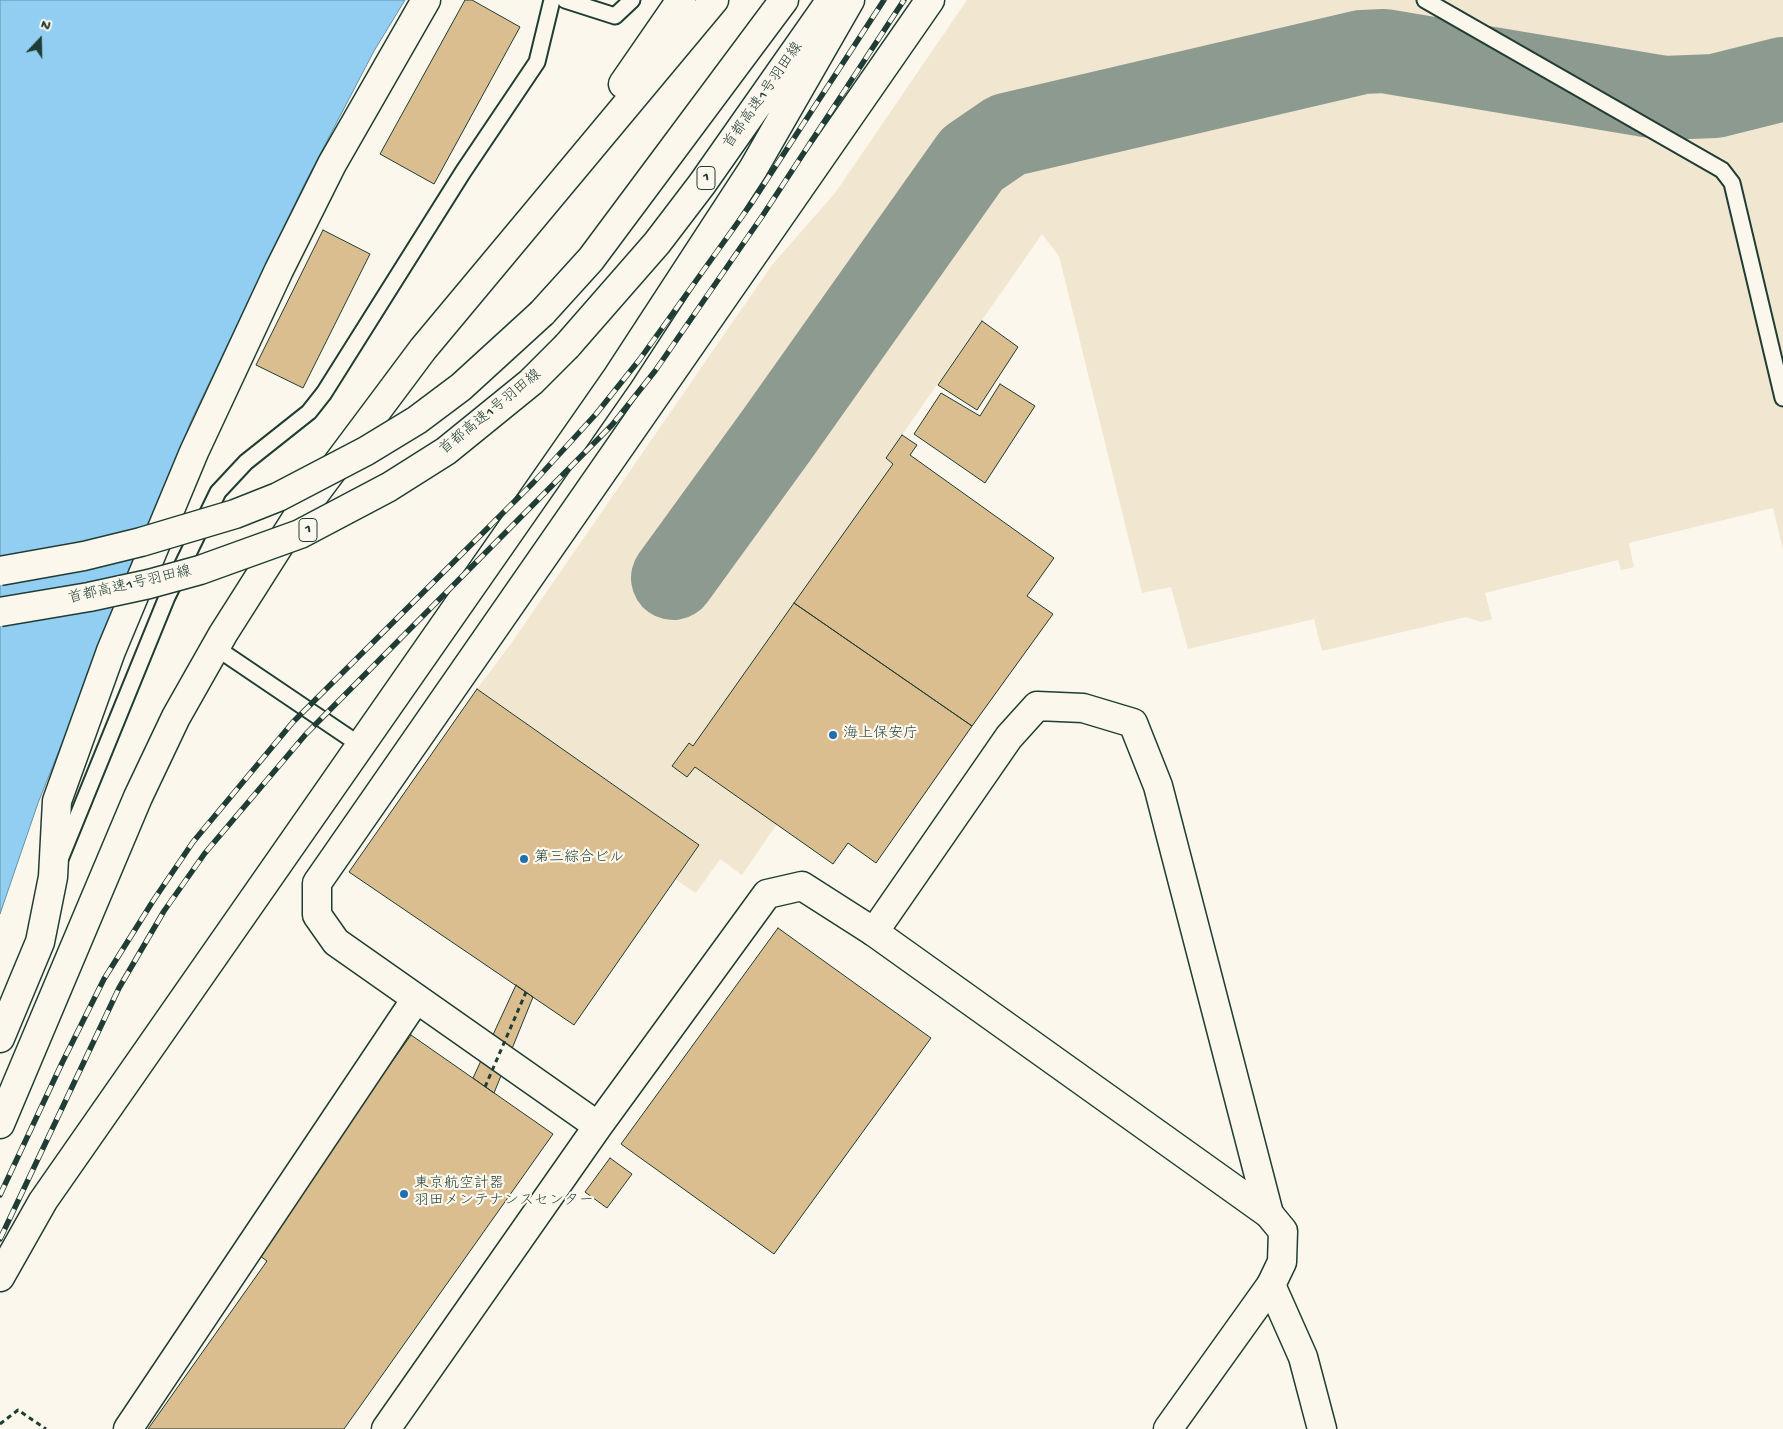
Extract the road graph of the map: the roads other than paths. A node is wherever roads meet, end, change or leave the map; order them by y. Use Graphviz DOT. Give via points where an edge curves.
graph roads {
  1 [pos="426,0"];
  2 [pos="552,0"];
  3 [pos="565,0"];
  4 [pos="632,0"];
  5 [pos="680,0"];
  6 [pos="714,0"];
  7 [pos="784,0"];
  8 [pos="831,0"];
  9 [pos="850,0"];
  10 [pos="930,0"];
  11 [pos="1425,0"];
  12 [pos="536,211"];
  13 [pos="1783,398"];
  14 [pos="0,571"];
  15 [pos="0,612"];
  16 [pos="216,647"];
  17 [pos="360,746"];
  18 [pos="53,877"];
  19 [pos="874,932"];
  20 [pos="416,999"];
  21 [pos="0,1038"];
  22 [pos="0,1124"];
  23 [pos="598,1126"];
  24 [pos="1269,1214"];
  25 [pos="0,1277"];
  26 [pos="1271,1285"];
  27 [pos="128,1429"];
  28 [pos="386,1429"];
  29 [pos="1168,1429"];
  30 [pos="1322,1429"];
  1 -- 18 [label="main road" via="328,173 194,452 111,651 58,801"];
  2 -- 18 [label="lane" via="537,62 463,172 324,393 309,412 246,462 218,492 167,597"];
  3 -- 4 [label="lane" via="615,16"];
  5 -- 12 [label="main road"];
  6 -- 12 [label="main road"];
  7 -- 14 [label="main road, bridge" via="591,259 542,314 461,387 417,420 359,456 278,497 235,514 84,556"];
  8 -- 15 [label="main road, 首都高速1号羽田線 / 1, bridge" via="657,243 531,382 446,451 389,487 300,534 200,570 149,584"];
  9 -- 17 [label="main road" via="753,169 629,359"];
  10 -- 20 [label="main road" via="317,883 316,915 336,942"];
  11 -- 13 [label="lane" via="1722,170 1732,183"];
  12 -- 16 [label="main road" via="423,350 296,519"];
  16 -- 17 [label="lane"];
  16 -- 22 [label="main road" via="176,716 138,797"];
  17 -- 25 [label="main road" via="43,1201"];
  18 -- 21 [label="main road" via="40,942"];
  19 -- 23 [label="main road" via="802,886 767,894"];
  19 -- 24 [label="main road"];
  19 -- 24 [label="main road" via="1009,737 1037,706 1083,708 1133,723 1158,786"];
  20 -- 23 [label="main road"];
  20 -- 27 [label="main road"];
  23 -- 28 [label="main road"];
  24 -- 26 [label="main road" via="1283,1231 1282,1262"];
  26 -- 29 [label="main road"];
  26 -- 30 [label="main road" via="1304,1357"];
}
